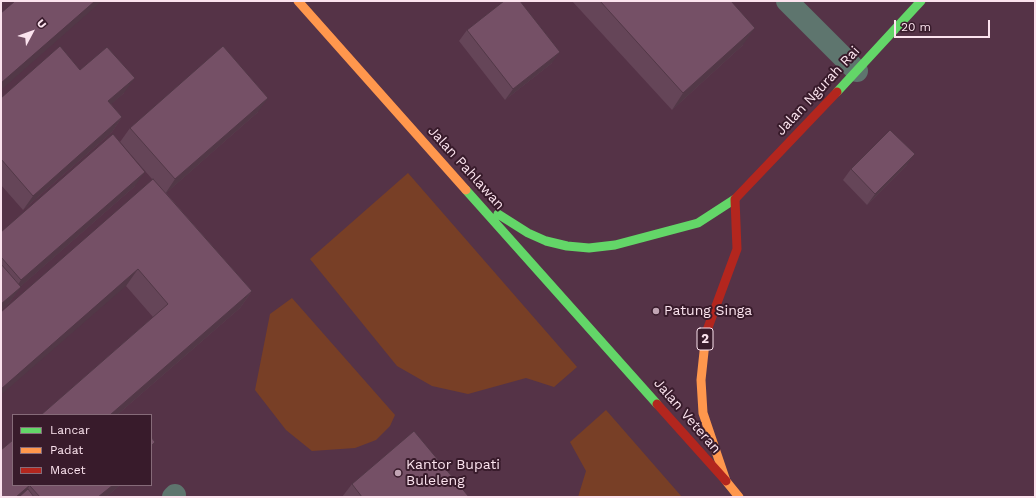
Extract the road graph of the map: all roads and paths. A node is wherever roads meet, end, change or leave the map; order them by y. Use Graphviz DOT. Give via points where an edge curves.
graph roads {
  1 [pos="298,1"];
  2 [pos="787,1"];
  3 [pos="921,1"];
  4 [pos="857,71"];
  5 [pos="474,198"];
  6 [pos="735,199"];
  7 [pos="614,354"];
  8 [pos="726,481"];
  9 [pos="739,497"];
  1 -- 5 [label="main road, Jalan Pahlawan"];
  2 -- 4 [label="street"];
  3 -- 4 [label="main road, Jalan Ngurah Rai"];
  4 -- 6 [label="main road, Jalan Ngurah Rai"];
  5 -- 6 [label="main road, Jalan Ngurah Rai" via="528,233 567,246 589,248 615,245 698,223"];
  5 -- 7 [label="main road, Jalan Pahlawan"];
  6 -- 8 [label="main road, 2" via="737,249 707,329 701,380 703,413"];
  7 -- 8 [label="main road, Jalan Veteran"];
  8 -- 9 [label="main road, Jalan Veteran / 2"];
}
